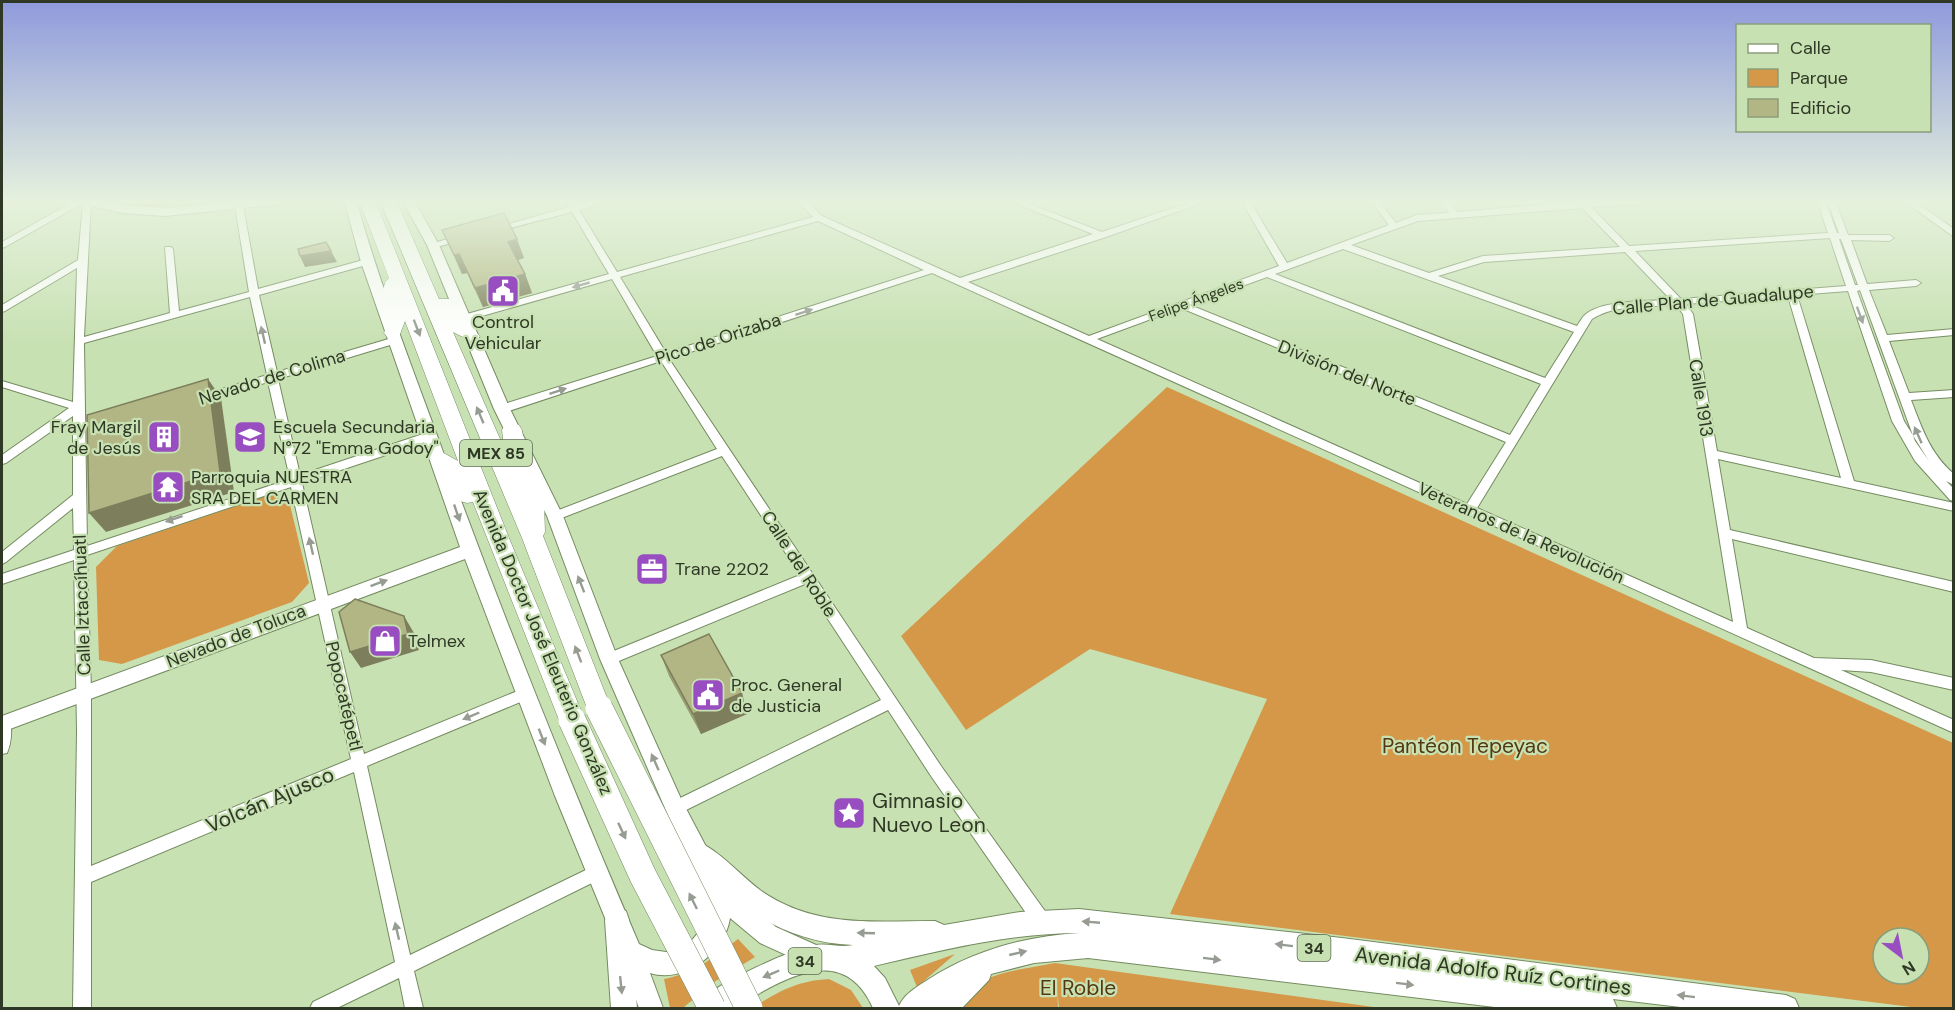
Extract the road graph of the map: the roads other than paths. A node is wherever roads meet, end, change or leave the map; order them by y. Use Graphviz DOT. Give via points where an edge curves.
graph roads {
  1 [pos="81,247"];
  2 [pos="242,247"];
  3 [pos="363,247"];
  4 [pos="386,247"];
  5 [pos="408,247"];
  6 [pos="434,247"];
  7 [pos="597,247"];
  8 [pos="716,247"];
  9 [pos="883,247"];
  10 [pos="1066,247"];
  11 [pos="1273,247"];
  12 [pos="1341,247"];
  13 [pos="1347,247"];
  14 [pos="1653,247"];
  15 [pos="1836,247"];
  16 [pos="1849,247"];
  17 [pos="168,249"];
  18 [pos="1625,249"];
  19 [pos="413,258"];
  20 [pos="81,262"];
  21 [pos="367,262"];
  22 [pos="1285,267"];
  23 [pos="933,270"];
  24 [pos="396,273"];
  25 [pos="1268,274"];
  26 [pos="614,276"];
  27 [pos="1427,277"];
  28 [pos="959,282"];
  29 [pos="1916,283"];
  30 [pos="1863,288"];
  31 [pos="1851,289"];
  32 [pos="254,294"];
  33 [pos="1792,294"];
  34 [pos="1679,302"];
  35 [pos="1184,306"];
  36 [pos="2,309"];
  37 [pos="462,314"];
  38 [pos="175,315"];
  39 [pos="1579,330"];
  40 [pos="1953,332"];
  41 [pos="395,336"];
  42 [pos="471,336"];
  43 [pos="1089,339"];
  44 [pos="1882,339"];
  45 [pos="80,341"];
  46 [pos="663,357"];
  47 [pos="273,377"];
  48 [pos="1546,382"];
  49 [pos="2,384"];
  50 [pos="1953,393"];
  51 [pos="1904,397"];
  52 [pos="193,401"];
  53 [pos="78,407"];
  54 [pos="502,409"];
  55 [pos="512,430"];
  56 [pos="430,436"];
  57 [pos="1511,440"];
  58 [pos="724,452"];
  59 [pos="1711,454"];
  60 [pos="438,458"];
  61 [pos="2,460"];
  62 [pos="296,479"];
  63 [pos="1953,481"];
  64 [pos="1849,484"];
  65 [pos="1953,497"];
  66 [pos="78,498"];
  67 [pos="1953,507"];
  68 [pos="1469,511"];
  69 [pos="555,516"];
  70 [pos="1724,533"];
  71 [pos="533,538"];
  72 [pos="500,543"];
  73 [pos="470,550"];
  74 [pos="81,551"];
  75 [pos="2,559"];
  76 [pos="809,577"];
  77 [pos="2,579"];
  78 [pos="1953,587"];
  79 [pos="324,603"];
  80 [pos="1741,632"];
  81 [pos="609,659"];
  82 [pos="1809,663"];
  83 [pos="1953,684"];
  84 [pos="84,693"];
  85 [pos="525,694"];
  86 [pos="890,702"];
  87 [pos="3,724"];
  88 [pos="1953,727"];
  89 [pos="2,748"];
  90 [pos="359,763"];
  91 [pos="675,808"];
  92 [pos="698,853"];
  93 [pos="596,873"];
  94 [pos="82,878"];
  95 [pos="714,885"];
  96 [pos="617,920"];
  97 [pos="1041,920"];
  98 [pos="967,932"];
  99 [pos="631,952"];
  100 [pos="817,957"];
  101 [pos="844,960"];
  102 [pos="991,960"];
  103 [pos="405,966"];
  104 [pos="82,1008"];
  105 [pos="319,1008"];
  106 [pos="414,1008"];
  107 [pos="624,1008"];
  108 [pos="651,1008"];
  109 [pos="712,1008"];
  110 [pos="749,1008"];
  111 [pos="886,1008"];
  112 [pos="911,1008"];
  113 [pos="944,1008"];
  114 [pos="1604,1008"];
  115 [pos="1786,1008"];
  1 -- 20 [label="street, Calle Iztaccíhuatl"];
  2 -- 32 [label="street, Popocatépetl"];
  3 -- 21 [label="street, Avenida Doctor José Eleuterio González"];
  4 -- 24 [label="highway, Avenida Doctor José Eleuterio González / MEX 85"];
  5 -- 19 [label="highway, Avenida Doctor José Eleuterio González / MEX 85"];
  6 -- 37 [label="street"];
  7 -- 26 [label="street, Calle del Roble"];
  8 -- 26 [label="street"];
  9 -- 23 [label="street, Veteranos de la Revolución"];
  10 -- 28 [label="street"];
  11 -- 22 [label="street"];
  12 -- 22 [label="street, Felipe Ángeles"];
  13 -- 27 [label="street"];
  14 -- 18 [label="street"];
  15 -- 31 [label="street"];
  16 -- 30 [label="street"];
  17 -- 38 [label="street"];
  18 -- 27 [label="street" via="1483,259"];
  18 -- 34 [label="street, Calle 1913"];
  19 -- 42 [label="highway" via="429,270 454,324"];
  71 -- 19 [label="highway, Avenida Doctor José Eleuterio González / MEX 85, one-way"];
  20 -- 36 [label="street"];
  20 -- 45 [label="street, Calle Iztaccíhuatl"];
  21 -- 32 [label="street"];
  21 -- 41 [label="street, Avenida Doctor José Eleuterio González"];
  22 -- 25 [label="street, Felipe Ángeles"];
  23 -- 28 [label="street, Veteranos de la Revolución"];
  46 -- 23 [label="street, Pico de Orizaba, one-way"];
  24 -- 41 [label="highway" via="391,288 398,322"];
  24 -- 72 [label="highway, Avenida Doctor José Eleuterio González / MEX 85, one-way"];
  25 -- 35 [label="street, Felipe Ángeles"];
  25 -- 48 [label="street"];
  26 -- 37 [label="street, one-way"];
  26 -- 46 [label="street, Calle del Roble"];
  27 -- 39 [label="street"];
  28 -- 43 [label="street, Veteranos de la Revolución"];
  29 -- 30 [label="street, Calle Plan de Guadalupe"];
  30 -- 31 [label="street, Calle Plan de Guadalupe"];
  30 -- 44 [label="street"];
  31 -- 33 [label="street, Calle Plan de Guadalupe"];
  31 -- 65 [label="street, one-way" via="1906,439"];
  32 -- 38 [label="street"];
  47 -- 32 [label="street, Popocatépetl, one-way"];
  33 -- 34 [label="street, Calle Plan de Guadalupe"];
  33 -- 64 [label="street"];
  34 -- 39 [label="street, Calle Plan de Guadalupe" via="1599,310"];
  34 -- 59 [label="street, Calle 1913" via="1688,314"];
  35 -- 43 [label="street, Felipe Ángeles"];
  35 -- 57 [label="street, División del Norte"];
  37 -- 42 [label="street"];
  38 -- 45 [label="street"];
  39 -- 48 [label="street, Calle Plan de Guadalupe"];
  40 -- 44 [label="street"];
  41 -- 47 [label="street, Nevado de Colima"];
  41 -- 56 [label="street, Avenida Doctor José Eleuterio González"];
  42 -- 54 [label="street"];
  43 -- 68 [label="street, Veteranos de la Revolución"];
  44 -- 51 [label="street"];
  45 -- 53 [label="street, Calle Iztaccíhuatl"];
  54 -- 46 [label="street, Pico de Orizaba, one-way"];
  46 -- 58 [label="street, Calle del Roble"];
  47 -- 52 [label="street, Nevado de Colima"];
  47 -- 62 [label="street, Popocatépetl"];
  48 -- 57 [label="street, Calle Plan de Guadalupe"];
  49 -- 53 [label="street"];
  50 -- 51 [label="street"];
  63 -- 51 [label="street, one-way" via="1928,454"];
  53 -- 61 [label="street"];
  53 -- 66 [label="street, Calle Iztaccíhuatl" via="84,433"];
  54 -- 55 [label="street"];
  55 -- 69 [label="street"];
  55 -- 71 [label="highway" via="516,460 534,504"];
  56 -- 60 [label="street, Avenida Doctor José Eleuterio González"];
  56 -- 62 [label="street"];
  57 -- 68 [label="street, Calle Plan de Guadalupe"];
  58 -- 69 [label="street"];
  58 -- 76 [label="street, Calle del Roble"];
  59 -- 64 [label="street"];
  59 -- 70 [label="street, Calle 1913"];
  60 -- 72 [label="highway" via="456,469 483,536"];
  60 -- 73 [label="street, Avenida Doctor José Eleuterio González, one-way"];
  62 -- 74 [label="street, one-way"];
  79 -- 62 [label="street, Popocatépetl, one-way"];
  64 -- 67 [label="street"];
  66 -- 74 [label="street, Calle Iztaccíhuatl"];
  66 -- 75 [label="street"];
  68 -- 80 [label="street, Veteranos de la Revolución"];
  81 -- 69 [label="street, one-way"];
  70 -- 78 [label="street"];
  70 -- 80 [label="street, Calle 1913"];
  110 -- 71 [label="highway, Avenida Doctor José Eleuterio González / MEX 85, one-way, bridge" via="620,754"];
  72 -- 109 [label="highway, Avenida Doctor José Eleuterio González / MEX 85, one-way, bridge" via="572,720 643,876"];
  79 -- 73 [label="street, Nevado de Toluca, one-way"];
  73 -- 85 [label="street, Avenida Doctor José Eleuterio González"];
  74 -- 77 [label="street"];
  74 -- 84 [label="street, Calle Iztaccíhuatl"];
  76 -- 81 [label="street"];
  76 -- 86 [label="street, Calle del Roble"];
  79 -- 84 [label="street, Nevado de Toluca"];
  79 -- 90 [label="street, Popocatépetl"];
  80 -- 82 [label="street, Veteranos de la Revolución"];
  91 -- 81 [label="street, one-way"];
  82 -- 83 [label="street" via="1871,666"];
  82 -- 88 [label="street, Veteranos de la Revolución"];
  84 -- 87 [label="street, Nevado de Toluca"];
  84 -- 94 [label="street, Calle Iztaccíhuatl"];
  85 -- 90 [label="street, Volcán Ajusco, one-way"];
  85 -- 93 [label="street, Avenida Doctor José Eleuterio González, one-way"];
  86 -- 91 [label="street"];
  86 -- 97 [label="street, Calle del Roble"];
  87 -- 89 [label="street"];
  90 -- 94 [label="street, Volcán Ajusco"];
  103 -- 90 [label="street, Popocatépetl, one-way"];
  91 -- 92 [label="street"];
  92 -- 95 [label="street"];
  98 -- 92 [label="main road, one-way" via="885,934 814,928 778,914 754,899"];
  93 -- 96 [label="street, Avenida Doctor José Eleuterio González"];
  93 -- 103 [label="street"];
  94 -- 104 [label="street, Calle Iztaccíhuatl"];
  95 -- 99 [label="street" via="717,924 699,950 678,962 665,964"];
  95 -- 100 [label="street" via="731,905 768,935"];
  96 -- 99 [label="street, Avenida Doctor José Eleuterio González"];
  96 -- 107 [label="main road, one-way"];
  97 -- 98 [label="main road, Avenida Adolfo Ruíz Cortines / 34"];
  115 -- 97 [label="main road, Avenida Adolfo Ruíz Cortines / 34, one-way" via="1133,926"];
  98 -- 101 [label="main road, Avenida Adolfo Ruíz Cortines / 34"];
  99 -- 108 [label="street, Avenida Doctor José Eleuterio González"];
  100 -- 101 [label="main road, 34"];
  100 -- 109 [label="main road, 34, one-way" via="759,980"];
  101 -- 111 [label="main road, 34" via="863,971"];
  102 -- 112 [label="main road, Avenida Adolfo Ruíz Cortines / 34" via="946,982"];
  102 -- 113 [label="main road"];
  102 -- 114 [label="main road, Avenida Adolfo Ruíz Cortines / 34, one-way" via="1045,948 1082,945"];
  103 -- 105 [label="street"];
  103 -- 106 [label="street, Popocatépetl"];
}
